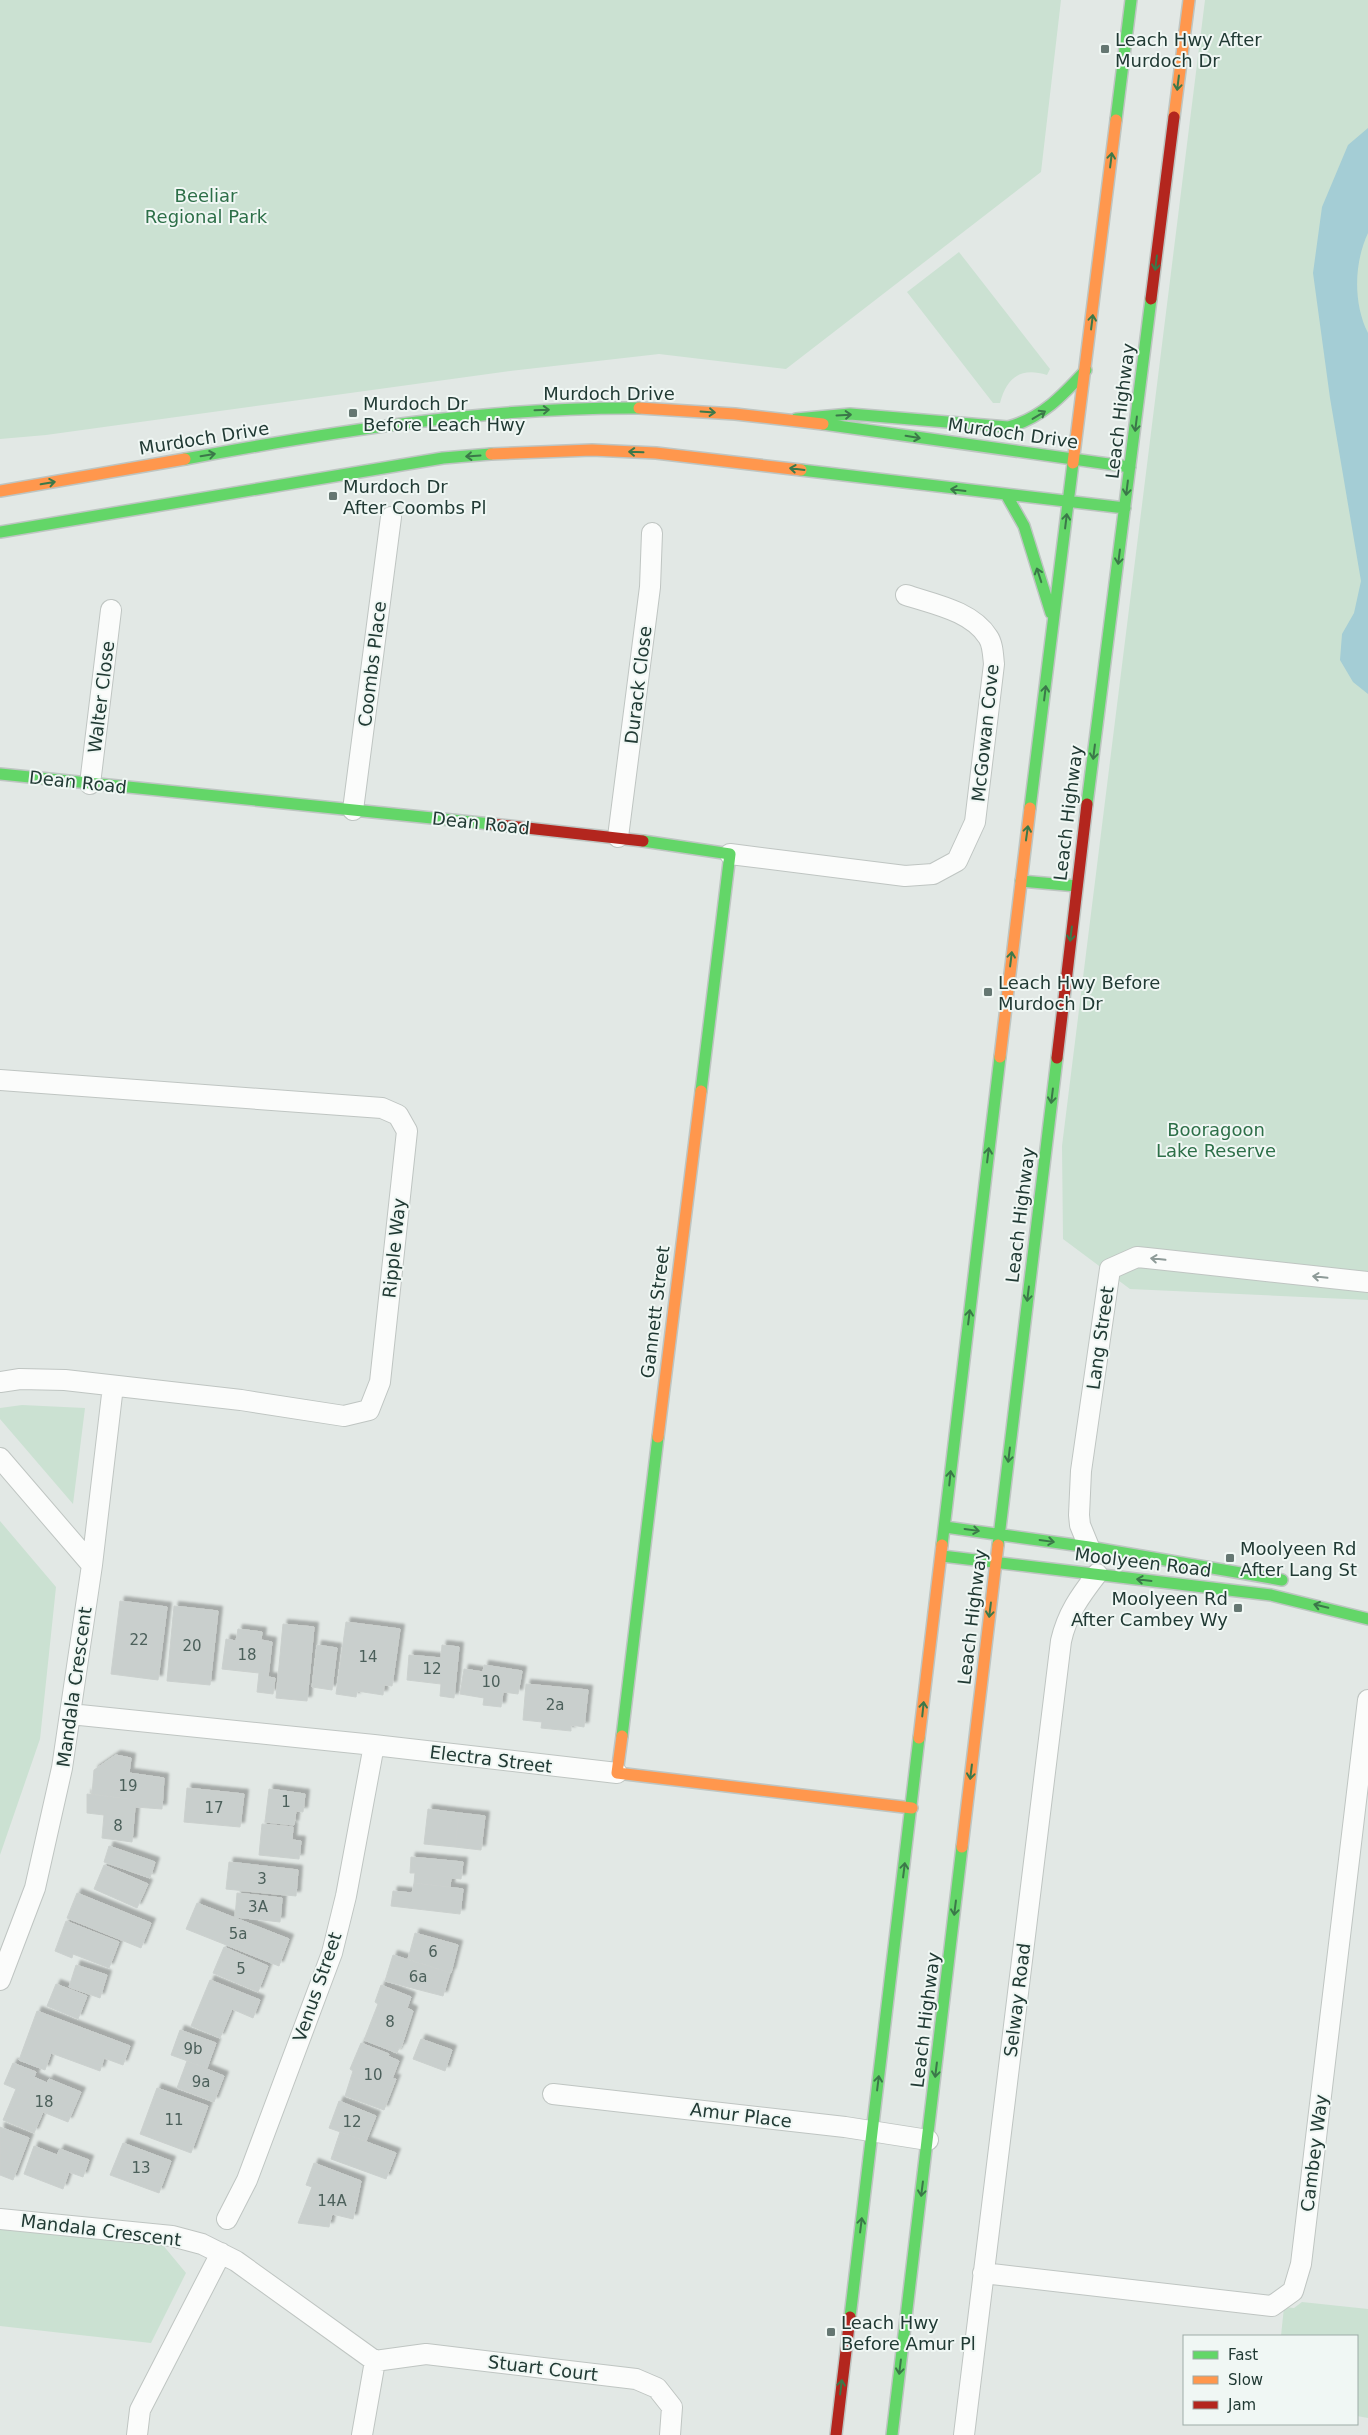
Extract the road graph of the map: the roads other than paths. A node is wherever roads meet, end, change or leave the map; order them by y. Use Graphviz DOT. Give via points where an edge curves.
graph roads {
  1 [pos="1131,0"];
  2 [pos="1189,0"];
  3 [pos="1086,370"];
  4 [pos="796,419"];
  5 [pos="1074,460"];
  6 [pos="1130,467"];
  7 [pos="0,491"];
  8 [pos="1007,496"];
  9 [pos="1069,502"];
  10 [pos="1125,508"];
  11 [pos="391,517"];
  12 [pos="0,532"];
  13 [pos="652,533"];
  14 [pos="906,595"];
  15 [pos="111,610"];
  16 [pos="1054,622"];
  17 [pos="0,774"];
  18 [pos="90,784"];
  19 [pos="353,810"];
  20 [pos="618,837"];
  21 [pos="730,854"];
  22 [pos="957,861"];
  23 [pos="1021,881"];
  24 [pos="1077,886"];
  25 [pos="0,1080"];
  26 [pos="1368,1282"];
  27 [pos="0,1382"];
  28 [pos="113,1386"];
  29 [pos="0,1458"];
  30 [pos="945,1527"];
  31 [pos="999,1534"];
  32 [pos="1089,1547"];
  33 [pos="942,1556"];
  34 [pos="996,1562"];
  35 [pos="92,1565"];
  36 [pos="1097,1574"];
  37 [pos="1294,1582"];
  38 [pos="1368,1620"];
  39 [pos="1368,1700"];
  40 [pos="70,1714"];
  41 [pos="374,1745"];
  42 [pos="617,1773"];
  43 [pos="912,1808"];
  44 [pos="0,1980"];
  45 [pos="552,2094"];
  46 [pos="872,2131"];
  47 [pos="928,2140"];
  48 [pos="0,2219"];
  49 [pos="227,2219"];
  50 [pos="221,2253"];
  51 [pos="984,2273"];
  52 [pos="375,2361"];
  53 [pos="137,2435"];
  54 [pos="362,2435"];
  55 [pos="670,2435"];
  56 [pos="836,2435"];
  57 [pos="892,2435"];
  58 [pos="964,2435"];
  3 -- 1 [label="main road, one-way"];
  2 -- 6 [label="main road, Leach Highway, one-way"];
  4 -- 3 [label="main road, one-way" via="850,414 1008,427 1028,422 1052,407"];
  3 -- 5 [label="main road"];
  4 -- 5 [label="main road, Murdoch Drive, one-way"];
  7 -- 4 [label="main road, Murdoch Drive, one-way" via="455,416 534,410 650,408"];
  5 -- 6 [label="main road, Murdoch Drive"];
  5 -- 9 [label="main road"];
  6 -- 10 [label="main road, Leach Highway, one-way"];
  8 -- 9 [label="main road"];
  8 -- 12 [label="main road, one-way" via="656,453 592,450 521,452 444,458"];
  16 -- 8 [label="main road, one-way" via="1024,526"];
  9 -- 10 [label="main road"];
  16 -- 9 [label="main road, one-way"];
  10 -- 24 [label="main road, Leach Highway, one-way"];
  11 -- 19 [label="street, Coombs Place"];
  13 -- 20 [label="street, Durack Close" via="650,587"];
  14 -- 22 [label="street, McGowan Cove" via="956,612 978,624 990,639 994,664 975,822"];
  15 -- 18 [label="street, Walter Close"];
  23 -- 16 [label="main road, one-way"];
  17 -- 18 [label="main road, Dean Road"];
  18 -- 19 [label="main road, Dean Road"];
  19 -- 20 [label="main road, Dean Road"];
  20 -- 21 [label="main road, Dean Road"];
  21 -- 22 [label="street, Dean Road" via="905,876 933,874"];
  21 -- 42 [label="main road, Gannett Street"];
  23 -- 24 [label="main road"];
  30 -- 23 [label="main road, one-way"];
  24 -- 31 [label="main road, Leach Highway, one-way"];
  25 -- 28 [label="street, Ripple Way" via="382,1108 398,1115 407,1132 380,1382 369,1410 344,1416 242,1400"];
  26 -- 32 [label="street, Lang Street, one-way" via="1137,1257 1110,1269 1081,1471 1080,1525"];
  27 -- 28 [label="street, Ripple Way" via="65,1380"];
  28 -- 35 [label="street, Mandala Crescent"];
  29 -- 35 [label="street"];
  30 -- 31 [label="main road, Moolyeen Road, one-way"];
  30 -- 33 [label="main road"];
  31 -- 32 [label="main road, Moolyeen Road, one-way"];
  31 -- 34 [label="main road, Leach Highway"];
  32 -- 37 [label="main road, Moolyeen Road"];
  33 -- 34 [label="main road, Moolyeen Road"];
  43 -- 33 [label="main road, one-way"];
  34 -- 36 [label="main road, Moolyeen Road"];
  34 -- 47 [label="main road, Leach Highway, one-way"];
  35 -- 40 [label="street, Mandala Crescent"];
  38 -- 36 [label="main road, Moolyeen Road, one-way" via="1350,1612 1271,1595"];
  36 -- 51 [label="street, Selway Road" via="1072,1608 1061,1642"];
  39 -- 51 [label="street, Cambey Way" via="1301,2264 1293,2292 1272,2306"];
  40 -- 41 [label="street, Electra Street"];
  40 -- 44 [label="street, Mandala Crescent" via="62,1768 35,1888"];
  41 -- 42 [label="street, Electra Street"];
  41 -- 49 [label="street, Venus Street" via="332,1953 247,2180"];
  42 -- 43 [label="main road, Electra Street"];
  46 -- 43 [label="main road, one-way"];
  45 -- 46 [label="street, Amur Place"];
  46 -- 47 [label="street, Amur Place"];
  56 -- 46 [label="main road, one-way"];
  47 -- 57 [label="main road, Leach Highway, one-way"];
  48 -- 50 [label="street, Mandala Crescent" via="172,2236"];
  50 -- 52 [label="street, Mandala Crescent"];
  50 -- 53 [label="street" via="140,2410"];
  51 -- 58 [label="street, Selway Road"];
  52 -- 54 [label="street"];
  52 -- 55 [label="street, Stuart Court" via="426,2354 636,2379 657,2388 672,2407"];
}
